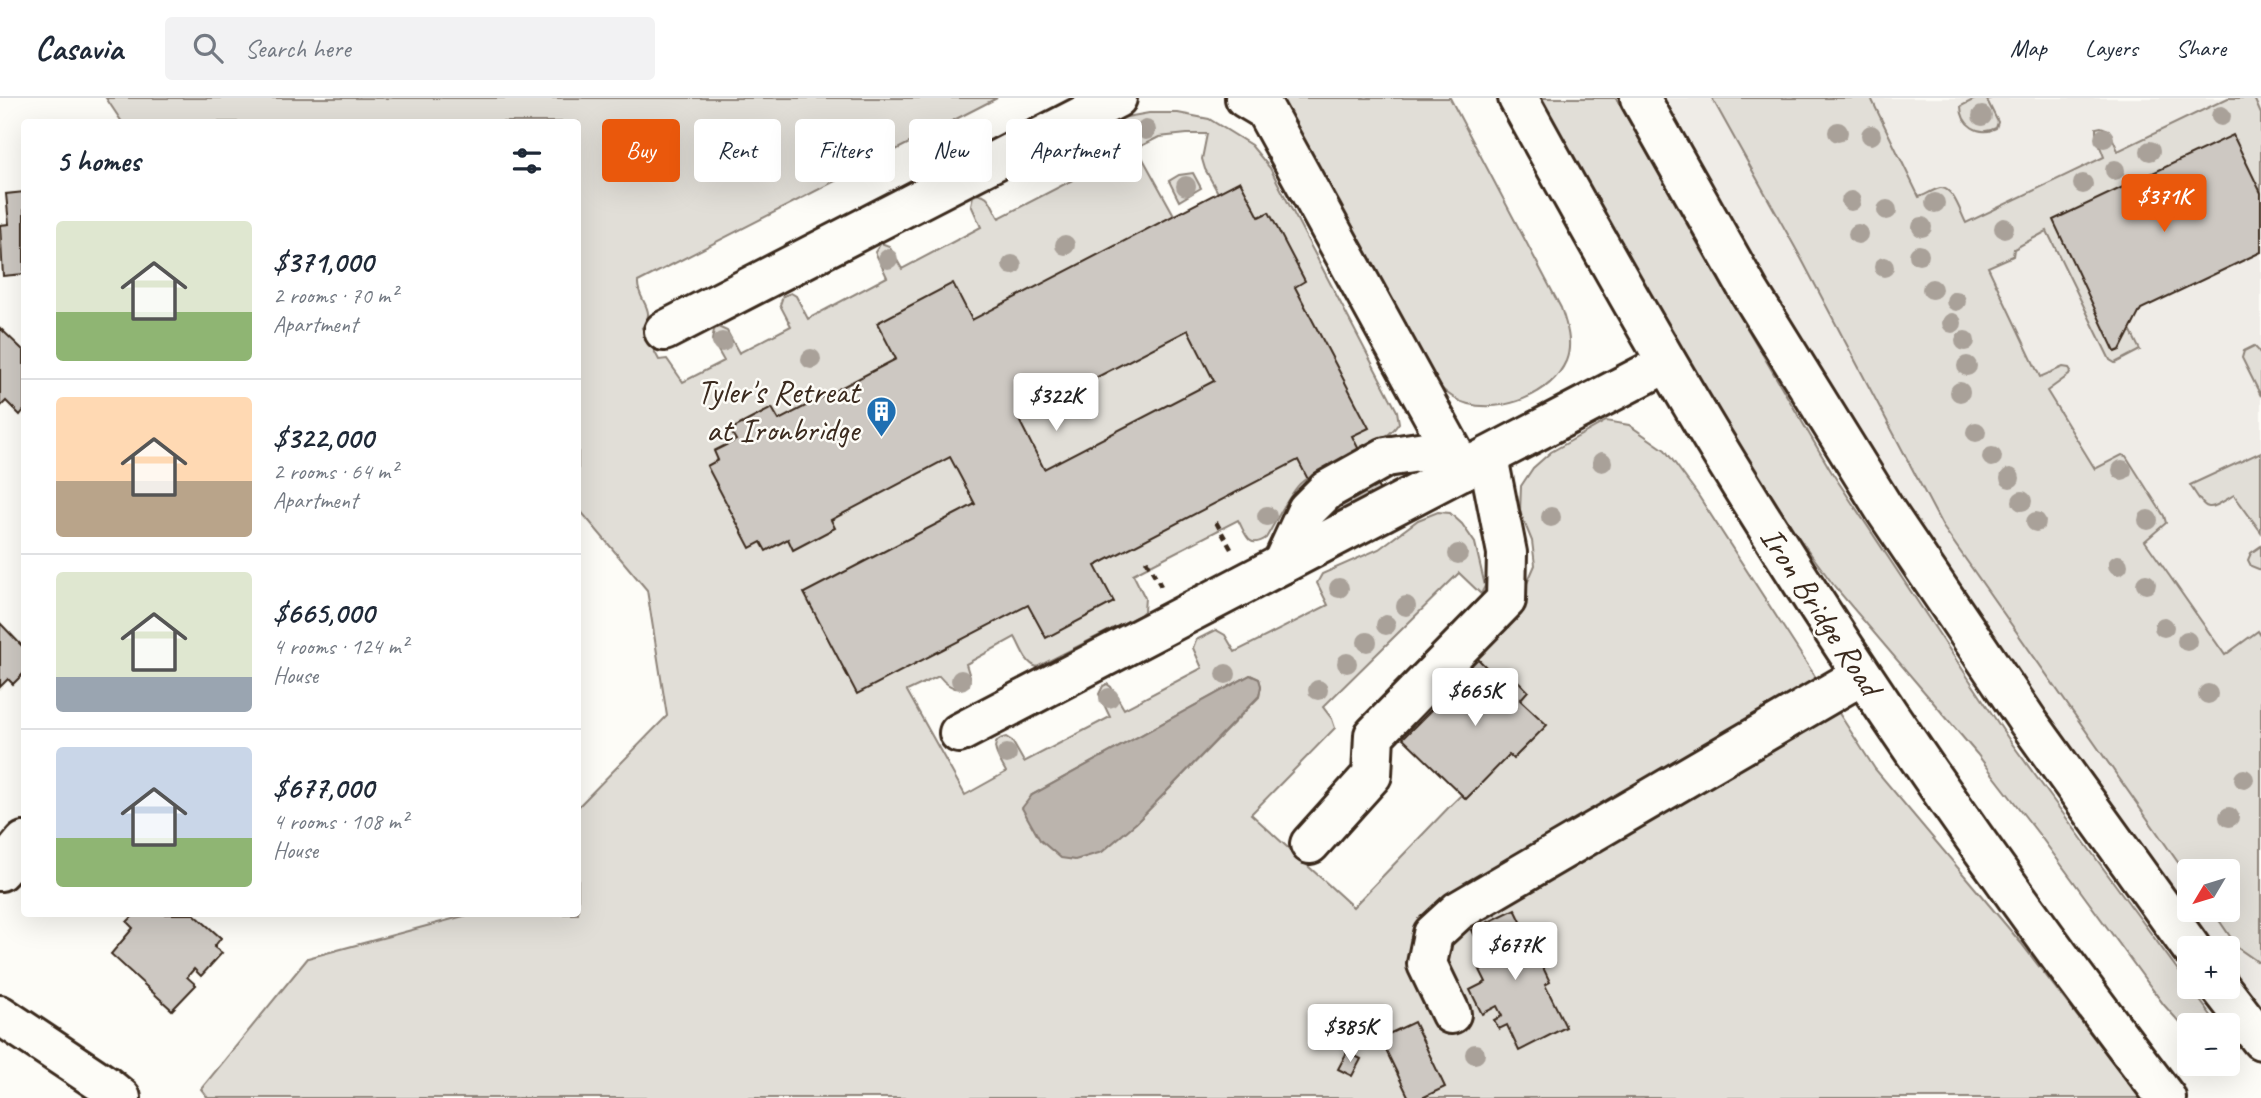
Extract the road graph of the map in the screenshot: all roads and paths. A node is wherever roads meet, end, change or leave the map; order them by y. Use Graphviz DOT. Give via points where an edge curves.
graph roads {
  1 [pos="1117,98"];
  2 [pos="1245,98"];
  3 [pos="1518,98"];
  4 [pos="1640,98"];
  5 [pos="664,331"];
  6 [pos="1667,363"];
  7 [pos="1476,463"];
  8 [pos="1862,675"];
  9 [pos="959,733"];
  10 [pos="1310,844"];
  11 [pos="21,846"];
  12 [pos="0,871"];
  13 [pos="2182,936"];
  14 [pos="2229,999"];
  15 [pos="1451,1014"];
  16 [pos="0,1015"];
  17 [pos="2261,1041"];
  18 [pos="121,1098"];
  19 [pos="2166,1098"];
  1 -- 5 [label="main road"];
  2 -- 7 [label="main road" via="1265,110"];
  3 -- 6 [label="main road, Iron Bridge Road"];
  4 -- 13 [label="main road" via="1749,291 1885,510 2029,723"];
  6 -- 7 [label="main road"];
  6 -- 8 [label="main road, Iron Bridge Road"];
  7 -- 9 [label="main road"];
  7 -- 10 [label="main road" via="1507,553 1506,600 1374,735 1372,775"];
  8 -- 15 [label="main road" via="1458,911 1433,934 1427,964"];
  8 -- 19 [label="main road, Iron Bridge Road" via="2068,971"];
  11 -- 12 [label="main road"];
  14 -- 17 [label="main road"];
  16 -- 18 [label="main road"];
}
